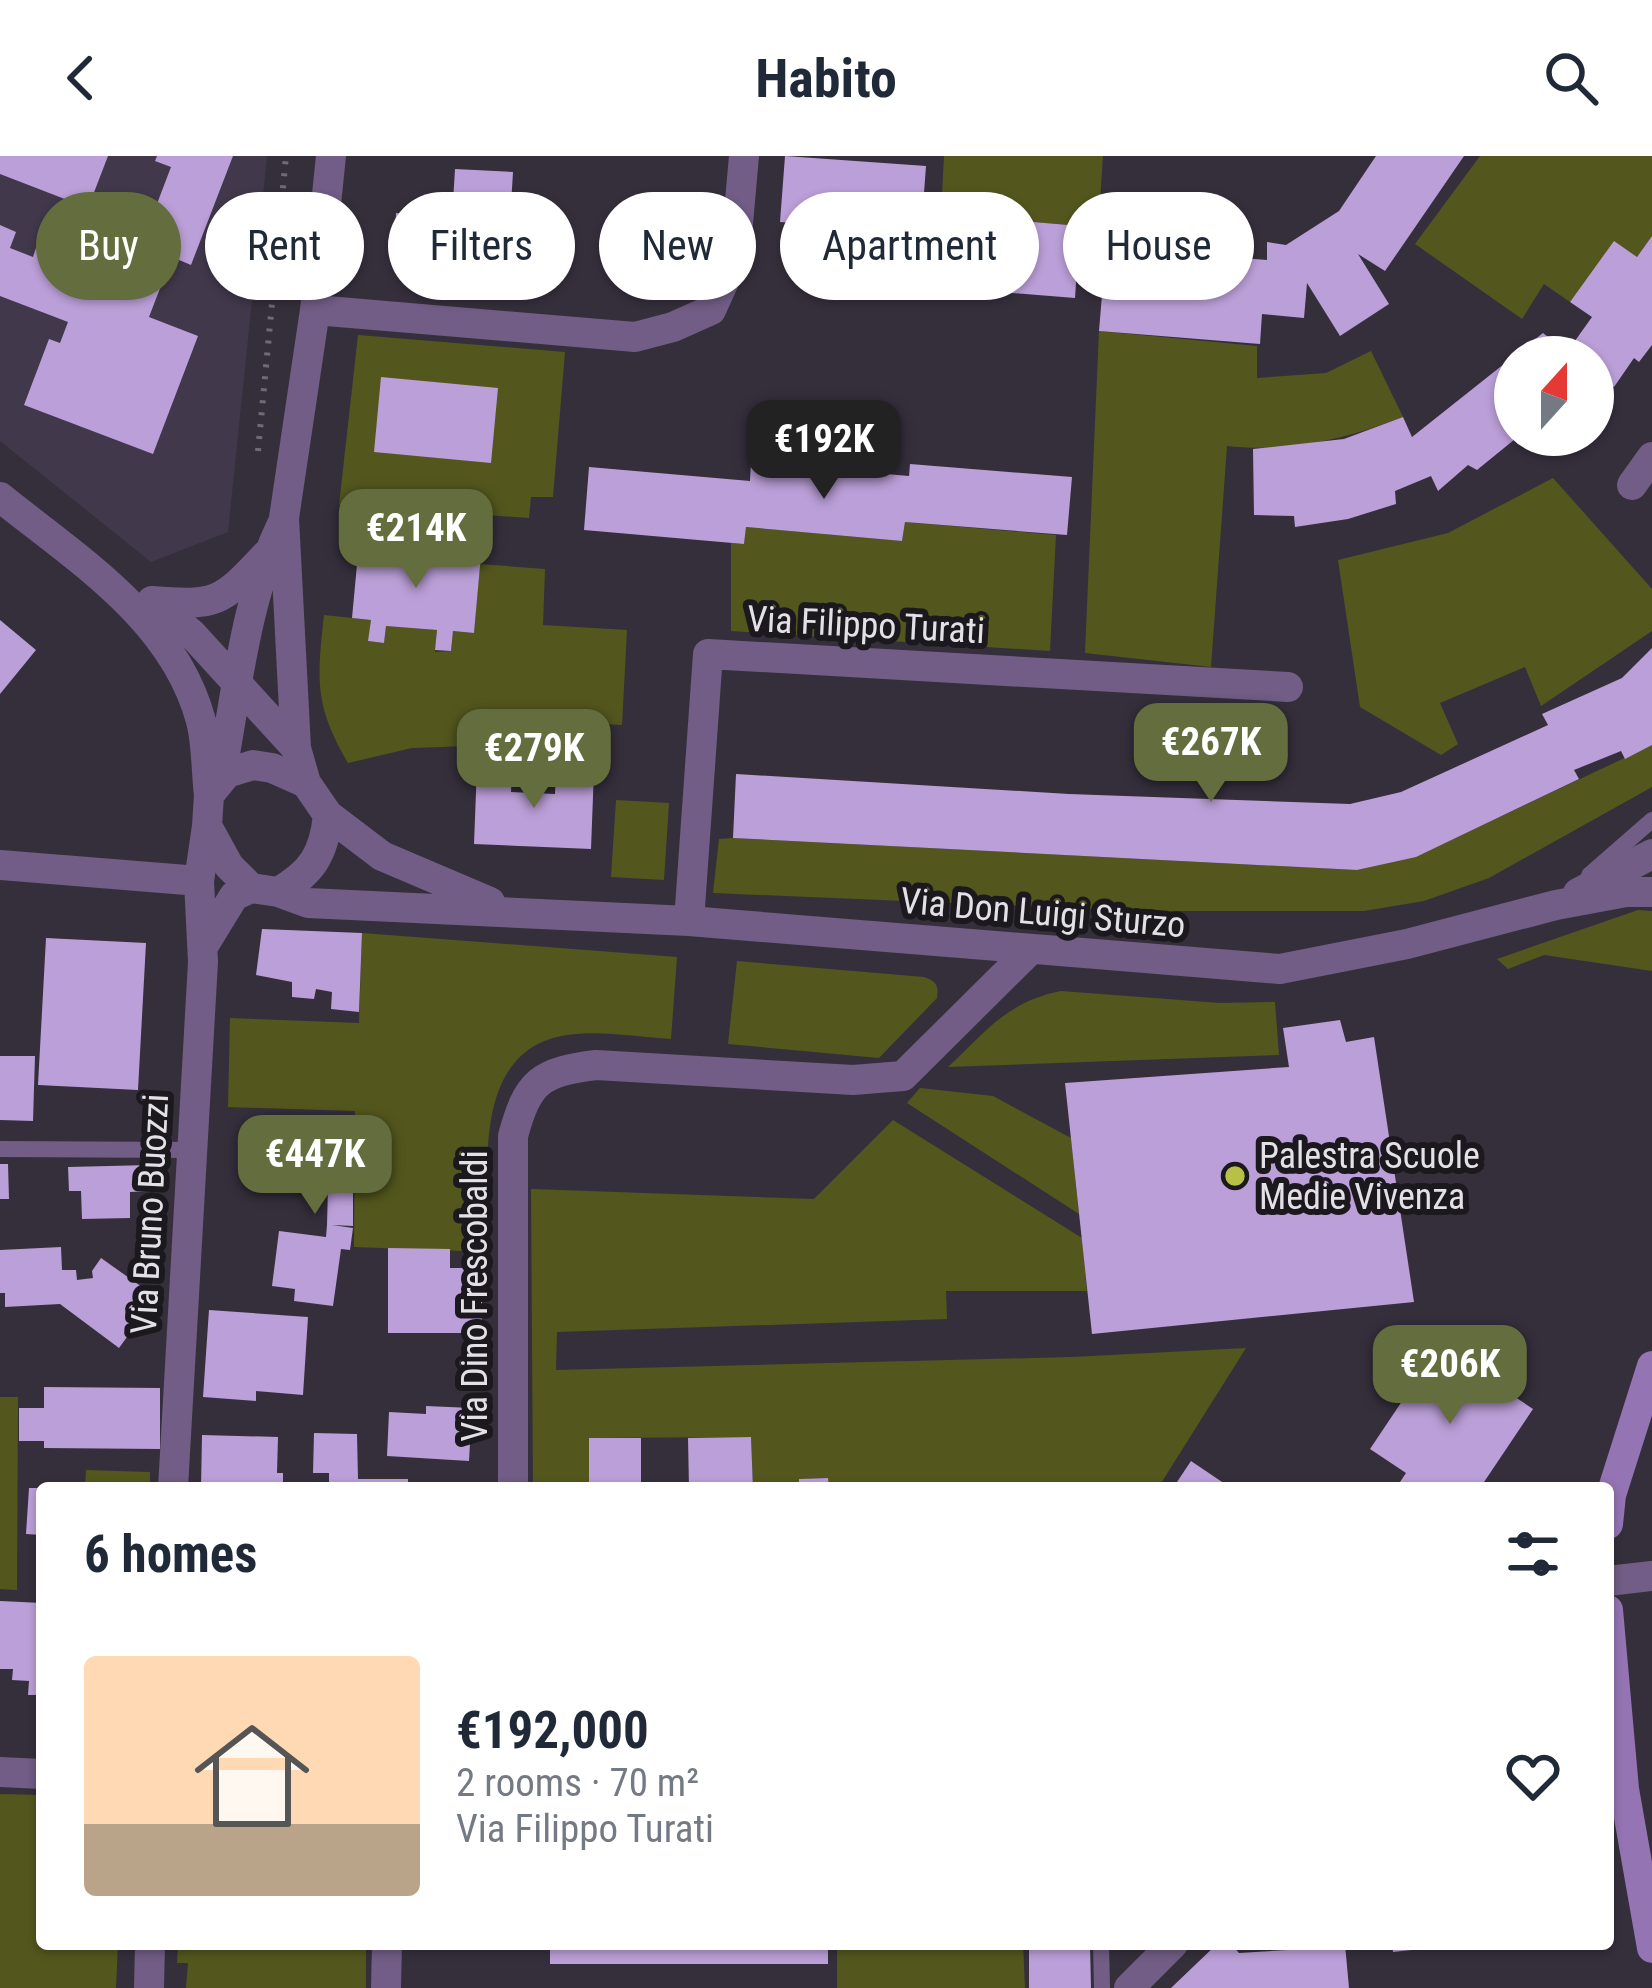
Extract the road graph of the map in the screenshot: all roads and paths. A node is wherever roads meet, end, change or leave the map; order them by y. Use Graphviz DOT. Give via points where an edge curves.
graph roads {
  1 [pos="286,156"];
  2 [pos="331,156"];
  3 [pos="744,156"];
  4 [pos="315,310"];
  5 [pos="1652,457"];
  6 [pos="257,460"];
  7 [pos="1632,485"];
  8 [pos="0,497"];
  9 [pos="284,518"];
  10 [pos="267,554"];
  11 [pos="118,590"];
  12 [pos="152,601"];
  13 [pos="237,685"];
  14 [pos="1288,687"];
  15 [pos="296,748"];
  16 [pos="306,783"];
  17 [pos="214,798"];
  18 [pos="328,815"];
  19 [pos="1652,820"];
  20 [pos="1652,854"];
  21 [pos="0,865"];
  22 [pos="199,881"];
  23 [pos="264,890"];
  24 [pos="1652,892"];
  25 [pos="1556,905"];
  26 [pos="517,913"];
  27 [pos="689,921"];
  28 [pos="203,945"];
  29 [pos="1029,951"];
  30 [pos="0,1149"];
  31 [pos="192,1150"];
  32 [pos="1652,1366"];
  33 [pos="173,1482"];
  34 [pos="513,1482"];
  35 [pos="1614,1490"];
  36 [pos="1652,1576"];
  37 [pos="1614,1580"];
  38 [pos="1614,1746"];
  39 [pos="0,1772"];
  40 [pos="36,1774"];
  41 [pos="1616,1791"];
  42 [pos="1651,1933"];
  43 [pos="150,1950"];
  44 [pos="387,1950"];
  45 [pos="1101,1950"];
  46 [pos="1167,1950"];
  47 [pos="148,1988"];
  48 [pos="386,1988"];
  49 [pos="1102,1988"];
  50 [pos="1129,1988"];
  1 -- 6 [label="path"];
  2 -- 4 [label="street"];
  3 -- 4 [label="street" via="735,257 711,310 673,327 634,338"];
  4 -- 9 [label="street"];
  5 -- 7 [label="street"];
  8 -- 11 [label="street"];
  9 -- 10 [label="street"];
  9 -- 15 [label="street"];
  10 -- 12 [label="street" via="235,589 203,604"];
  10 -- 13 [label="street"];
  11 -- 12 [label="street"];
  11 -- 17 [label="street" via="185,680"];
  12 -- 13 [label="street"];
  13 -- 15 [label="street"];
  13 -- 17 [label="street"];
  14 -- 27 [label="street, Via Filippo Turati" via="708,654"];
  15 -- 16 [label="street"];
  16 -- 17 [label="street" via="253,765"];
  16 -- 18 [label="street"];
  17 -- 22 [label="street, Via Bruno Buozzi"];
  17 -- 23 [label="street" via="229,866"];
  18 -- 23 [label="street" via="317,863"];
  18 -- 26 [label="street, Via Don Luigi Sturzo" via="382,856"];
  19 -- 25 [label="lane"];
  20 -- 25 [label="street, Via Don Luigi Sturzo"];
  21 -- 22 [label="street"];
  22 -- 28 [label="street, Via Bruno Buozzi"];
  23 -- 26 [label="street, Via Don Luigi Sturzo" via="308,903"];
  23 -- 28 [label="street" via="235,896"];
  24 -- 25 [label="street, Via Don Luigi Sturzo"];
  25 -- 29 [label="street, Via Don Luigi Sturzo" via="1280,969"];
  26 -- 27 [label="street, Via Don Luigi Sturzo"];
  27 -- 29 [label="street, Via Don Luigi Sturzo"];
  28 -- 31 [label="street, Via Bruno Buozzi"];
  29 -- 34 [label="street, Via Dino Frescobaldi" via="903,1076 596,1065 556,1070 530,1090 513,1136"];
  30 -- 31 [label="lane"];
  31 -- 33 [label="street, Via Bruno Buozzi"];
  32 -- 35 [label="main road"];
  36 -- 37 [label="street"];
  38 -- 41 [label="main road"];
  39 -- 40 [label="street"];
  41 -- 42 [label="main road"];
  43 -- 47 [label="street"];
  44 -- 48 [label="street"];
  45 -- 49 [label="lane"];
  46 -- 50 [label="street"];
}
